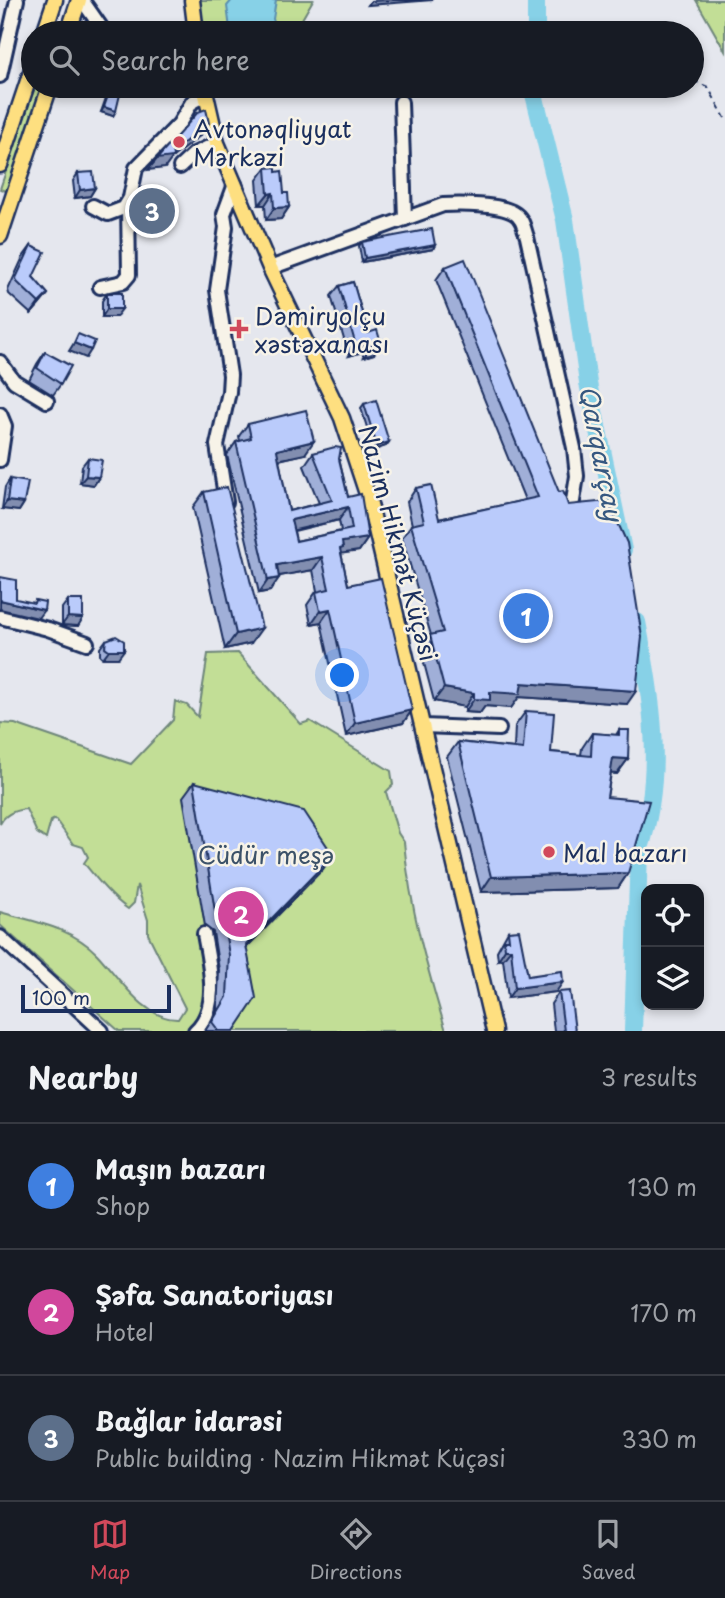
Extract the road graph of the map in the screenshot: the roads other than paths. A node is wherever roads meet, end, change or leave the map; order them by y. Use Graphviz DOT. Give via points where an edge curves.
graph roads {
  1 [pos="17,0"];
  2 [pos="55,0"];
  3 [pos="81,0"];
  4 [pos="192,0"];
  5 [pos="48,21"];
  6 [pos="73,21"];
  7 [pos="96,21"];
  8 [pos="195,21"];
  9 [pos="0,76"];
  10 [pos="22,98"];
  11 [pos="46,98"];
  12 [pos="196,98"];
  13 [pos="206,98"];
  14 [pos="401,102"];
  15 [pos="217,143"];
  16 [pos="0,165"];
  17 [pos="180,167"];
  18 [pos="235,184"];
  19 [pos="6,202"];
  20 [pos="128,204"];
  21 [pos="93,206"];
  22 [pos="405,219"];
  23 [pos="0,236"];
  24 [pos="270,268"];
  25 [pos="100,287"];
  26 [pos="0,362"];
  27 [pos="47,401"];
  28 [pos="0,414"];
  29 [pos="0,460"];
  30 [pos="573,501"];
  31 [pos="229,516"];
  32 [pos="0,617"];
  33 [pos="87,643"];
  34 [pos="423,726"];
  35 [pos="499,729"];
  36 [pos="204,934"];
  37 [pos="0,937"];
  38 [pos="102,1031"];
  39 [pos="195,1031"];
  40 [pos="494,1031"];
  1 -- 9 [label="street"];
  2 -- 5 [label="main road"];
  3 -- 6 [label="main road"];
  3 -- 7 [label="street"];
  4 -- 8 [label="main road"];
  10 -- 16 [label="main road"];
  11 -- 19 [label="main road"];
  12 -- 20 [label="street" via="179,124 136,168"];
  13 -- 15 [label="main road, Nazim Hikmət Küçəsi"];
  14 -- 22 [label="street"];
  15 -- 17 [label="street"];
  15 -- 18 [label="main road, Nazim Hikmət Küçəsi"];
  18 -- 24 [label="main road, Nazim Hikmət Küçəsi"];
  18 -- 31 [label="street" via="224,214 216,290 230,375 217,445"];
  19 -- 23 [label="main road"];
  20 -- 21 [label="street" via="108,214"];
  20 -- 25 [label="street" via="129,275 123,282"];
  22 -- 24 [label="street"];
  22 -- 30 [label="street" via="463,203 513,212 521,219 574,448 577,477"];
  24 -- 34 [label="main road, Nazim Hikmət Küçəsi" via="351,441"];
  26 -- 27 [label="street" via="14,381"];
  28 -- 29 [label="street" via="5,426"];
  32 -- 33 [label="street"];
  34 -- 35 [label="street"];
  34 -- 40 [label="main road, Nazim Hikmət Küçəsi"];
  36 -- 39 [label="street" via="211,990"];
  37 -- 38 [label="street"];
}
